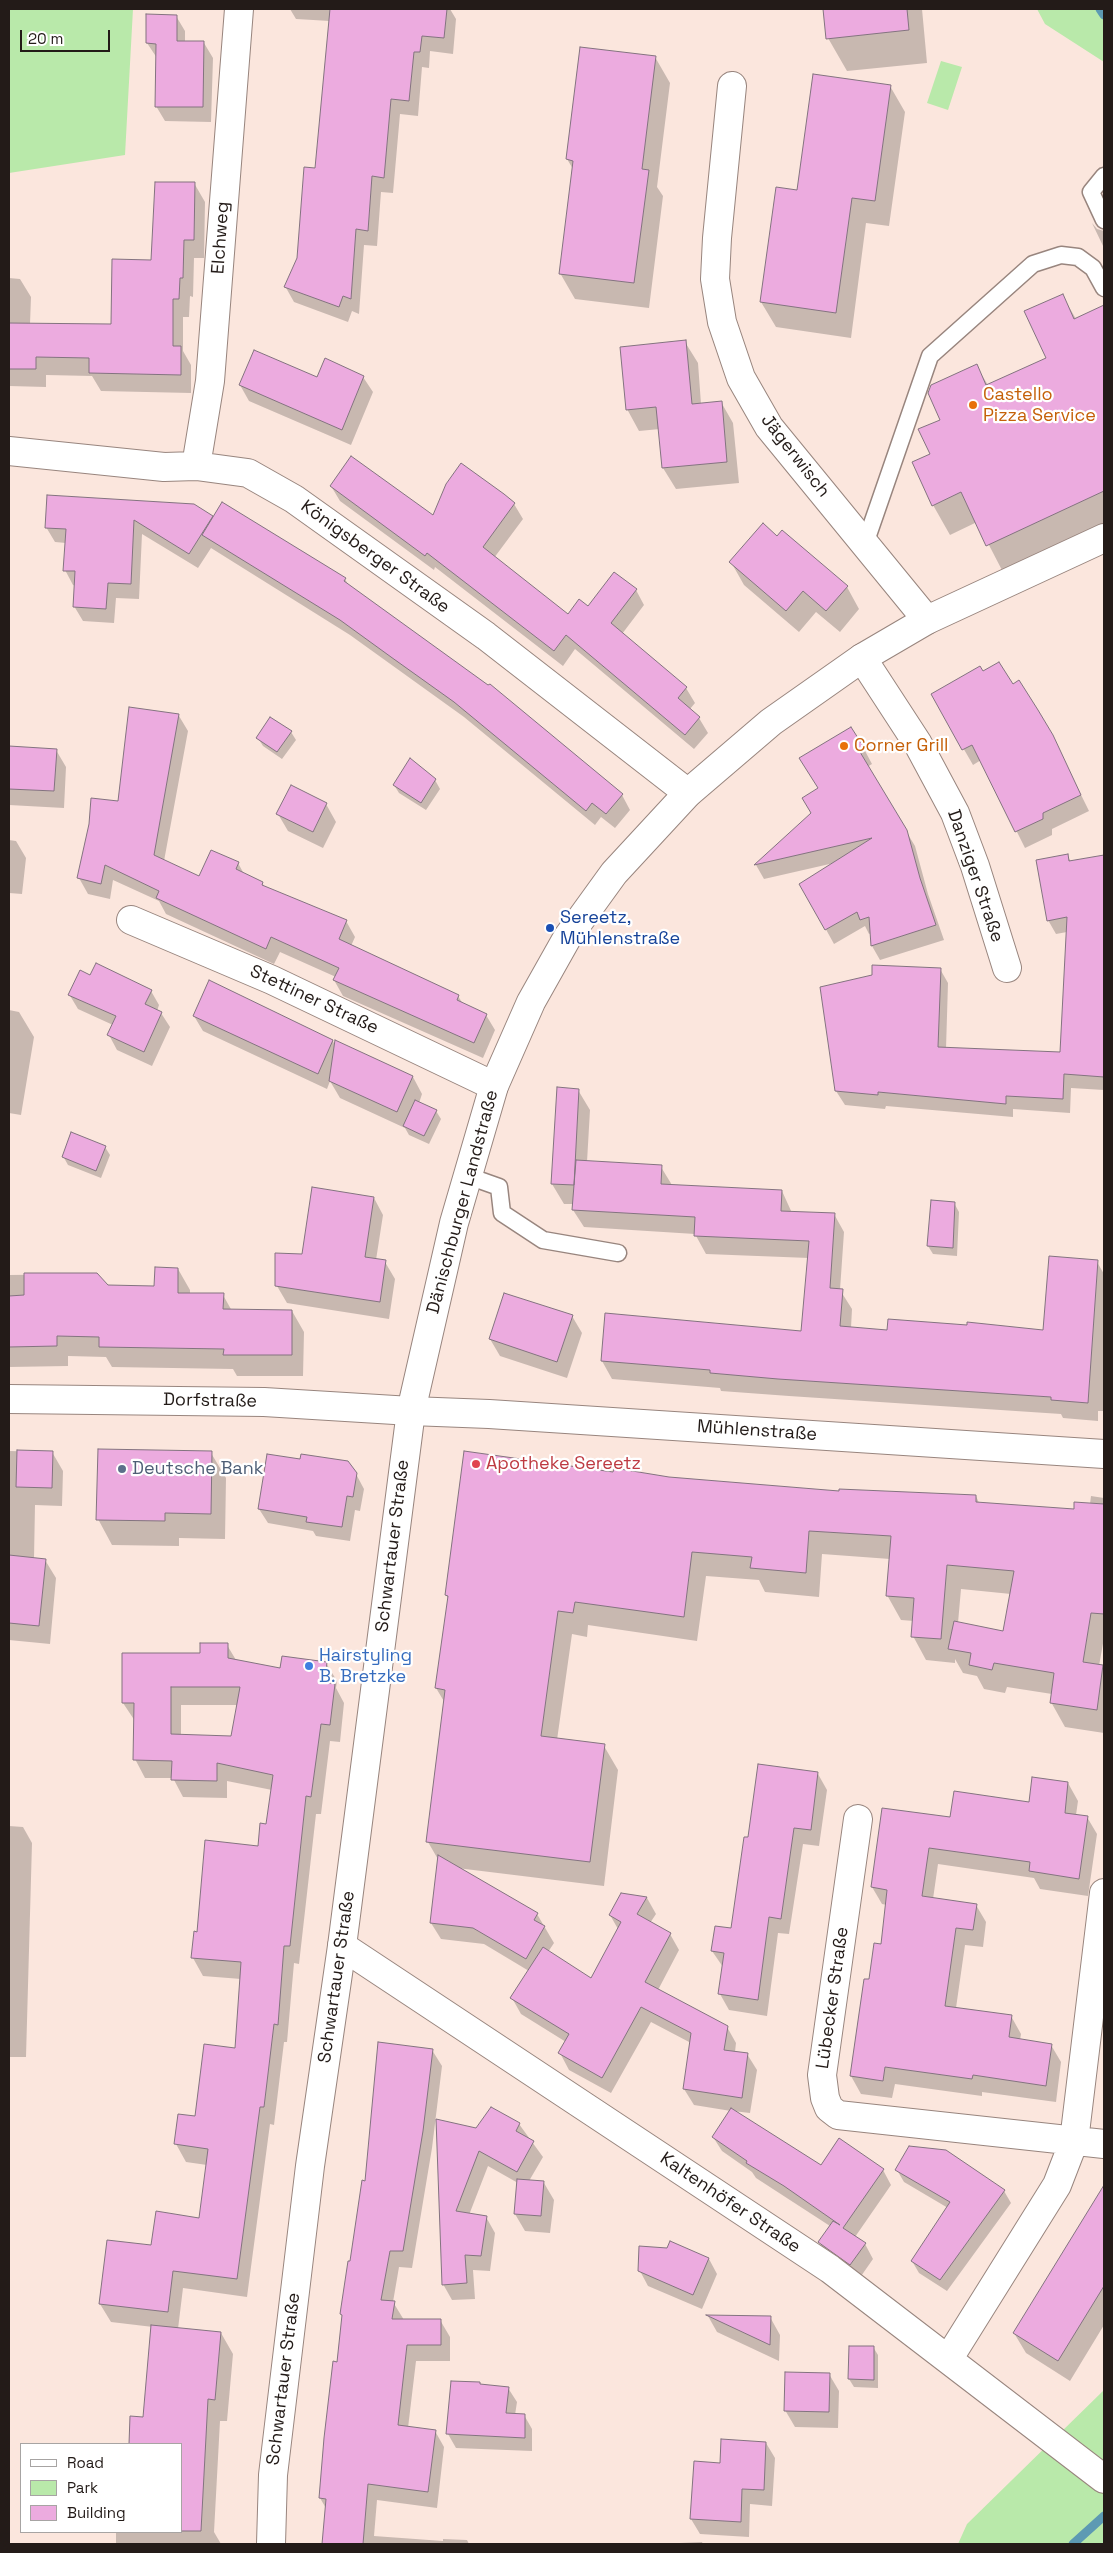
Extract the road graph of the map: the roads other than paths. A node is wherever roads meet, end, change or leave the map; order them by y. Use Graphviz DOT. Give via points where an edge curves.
graph roads {
  1 [pos="239,9"];
  2 [pos="732,86"];
  3 [pos="1104,176"];
  4 [pos="1104,220"];
  5 [pos="1104,288"];
  6 [pos="9,451"];
  7 [pos="196,466"];
  8 [pos="1104,538"];
  9 [pos="865,544"];
  10 [pos="927,620"];
  11 [pos="862,658"];
  12 [pos="688,793"];
  13 [pos="131,920"];
  14 [pos="1007,968"];
  15 [pos="494,1086"];
  16 [pos="468,1176"];
  17 [pos="618,1253"];
  18 [pos="9,1399"];
  19 [pos="410,1411"];
  20 [pos="1104,1454"];
  21 [pos="858,1819"];
  22 [pos="1104,1893"];
  23 [pos="342,1946"];
  24 [pos="1074,2141"];
  25 [pos="1104,2144"];
  26 [pos="949,2358"];
  27 [pos="1104,2479"];
  28 [pos="271,2544"];
  1 -- 7 [label="street, Elchweg" via="210,381"];
  2 -- 9 [label="street, Jägerwisch" via="715,279 722,322 741,378 769,426"];
  3 -- 4 [label="lane" via="1091,192"];
  5 -- 9 [label="lane" via="1093,268 1078,257 1060,254 1033,264 930,356"];
  6 -- 7 [label="street, Königsberger Straße" via="164,468"];
  7 -- 12 [label="street, Königsberger Straße" via="248,473 294,499 486,636"];
  8 -- 10 [label="street, Dänischburger Landstraße"];
  9 -- 10 [label="street, Jägerwisch"];
  10 -- 11 [label="street, Dänischburger Landstraße"];
  11 -- 12 [label="street, Dänischburger Landstraße" via="771,722"];
  11 -- 14 [label="street, Danziger Straße" via="918,744 955,813"];
  12 -- 15 [label="street, Dänischburger Landstraße" via="614,873 567,938 531,1002"];
  13 -- 15 [label="street, Stettiner Straße" via="272,980"];
  15 -- 16 [label="street, Dänischburger Landstraße"];
  16 -- 17 [label="lane" via="499,1187 502,1213 543,1240"];
  16 -- 19 [label="street, Dänischburger Landstraße" via="454,1222"];
  18 -- 19 [label="street, Dorfstraße" via="264,1402"];
  19 -- 20 [label="street, Mühlenstraße"];
  19 -- 23 [label="street, Schwartauer Straße"];
  21 -- 24 [label="street, Lübecker Straße" via="822,2075 828,2108 838,2115"];
  22 -- 24 [label="street"];
  23 -- 26 [label="street, Kaltenhöfer Straße" via="830,2269"];
  23 -- 28 [label="street, Schwartauer Straße" via="310,2166 273,2475"];
  24 -- 25 [label="street, Lübecker Straße"];
  24 -- 26 [label="street" via="1057,2185"];
  26 -- 27 [label="street, Kaltenhöfer Straße"];
}
